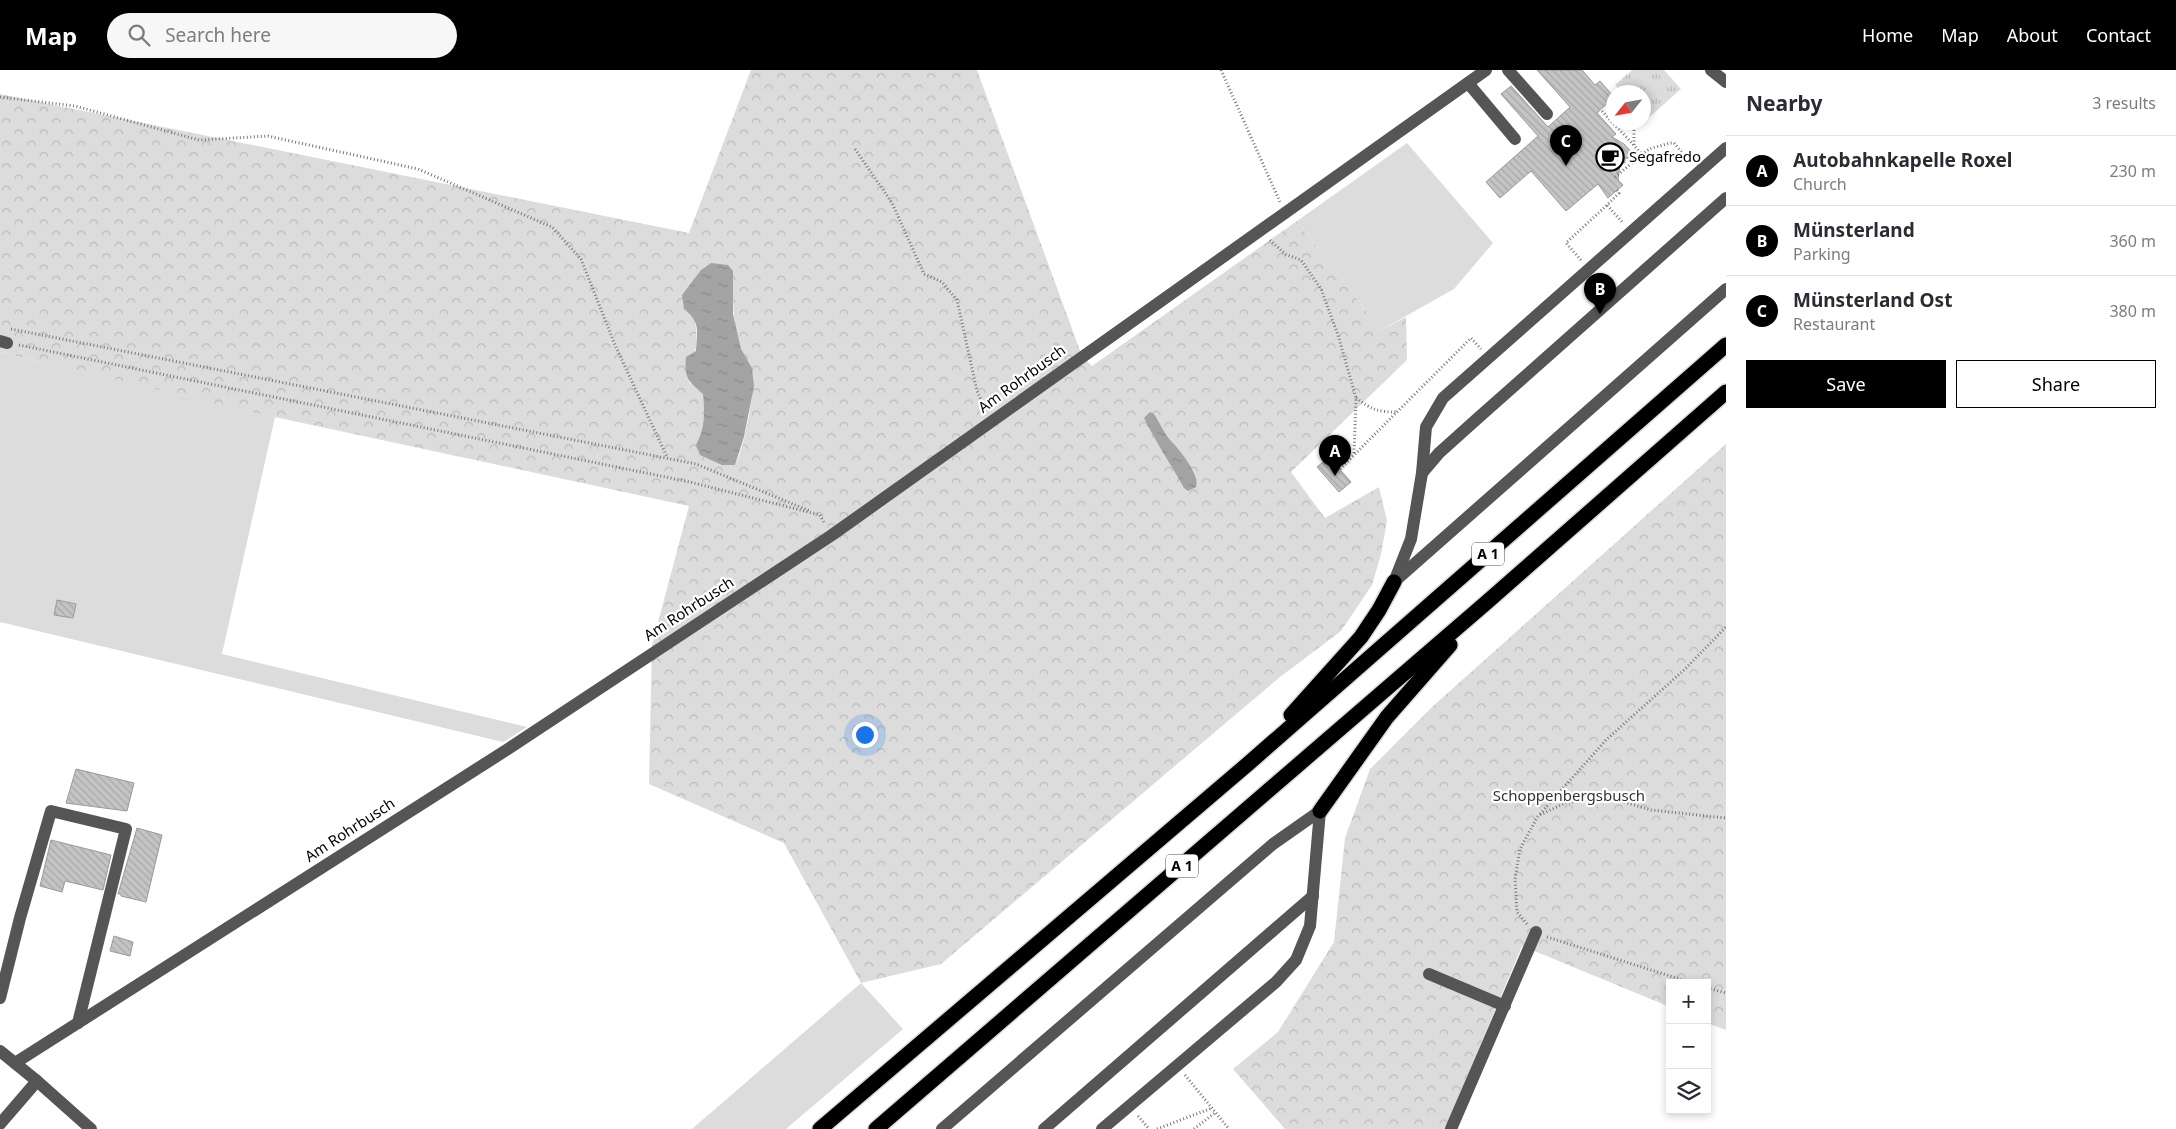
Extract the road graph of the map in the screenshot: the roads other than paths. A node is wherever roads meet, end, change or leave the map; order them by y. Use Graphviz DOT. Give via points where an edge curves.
graph roads {
  1 [pos="1486,70"];
  2 [pos="1508,70"];
  3 [pos="1711,70"];
  4 [pos="1726,82"];
  5 [pos="1468,83"];
  6 [pos="1547,114"];
  7 [pos="1515,139"];
  8 [pos="1726,148"];
  9 [pos="1726,198"];
  10 [pos="1726,289"];
  11 [pos="1726,345"];
  12 [pos="1726,392"];
  13 [pos="1422,473"];
  14 [pos="1394,582"];
  15 [pos="1487,602"];
  16 [pos="1248,763"];
  17 [pos="1320,811"];
  18 [pos="1313,896"];
  19 [pos="1536,933"];
  20 [pos="1429,974"];
  21 [pos="0,998"];
  22 [pos="1505,1006"];
  23 [pos="78,1023"];
  24 [pos="0,1051"];
  25 [pos="15,1063"];
  26 [pos="37,1081"];
  27 [pos="0,1124"];
  28 [pos="91,1129"];
  29 [pos="820,1129"];
  30 [pos="876,1129"];
  31 [pos="942,1129"];
  32 [pos="1044,1129"];
  33 [pos="1102,1129"];
  34 [pos="1451,1129"];
  1 -- 5 [label="street, Am Rohrbusch"];
  2 -- 6 [label="street"];
  3 -- 4 [label="street"];
  5 -- 7 [label="street"];
  5 -- 23 [label="street, Am Rohrbusch" via="832,535 508,748"];
  8 -- 13 [label="street" via="1443,398 1426,427"];
  9 -- 13 [label="street" via="1439,453"];
  10 -- 14 [label="street"];
  11 -- 16 [label="highway, A 1"];
  12 -- 15 [label="highway, A 1"];
  13 -- 14 [label="street" via="1411,539"];
  14 -- 16 [label="highway" via="1361,637"];
  15 -- 17 [label="highway" via="1386,717"];
  15 -- 30 [label="highway, A 1"];
  16 -- 29 [label="highway, A 1"];
  17 -- 18 [label="street"];
  17 -- 31 [label="street" via="1273,844"];
  18 -- 32 [label="street"];
  18 -- 33 [label="street" via="1306,939 1287,971"];
  19 -- 22 [label="street"];
  20 -- 22 [label="street"];
  21 -- 23 [label="street" via="51,811 126,829"];
  22 -- 34 [label="street"];
  23 -- 25 [label="street, Am Rohrbusch"];
  24 -- 25 [label="street"];
  25 -- 26 [label="street"];
  26 -- 27 [label="street"];
  26 -- 28 [label="street"];
}
